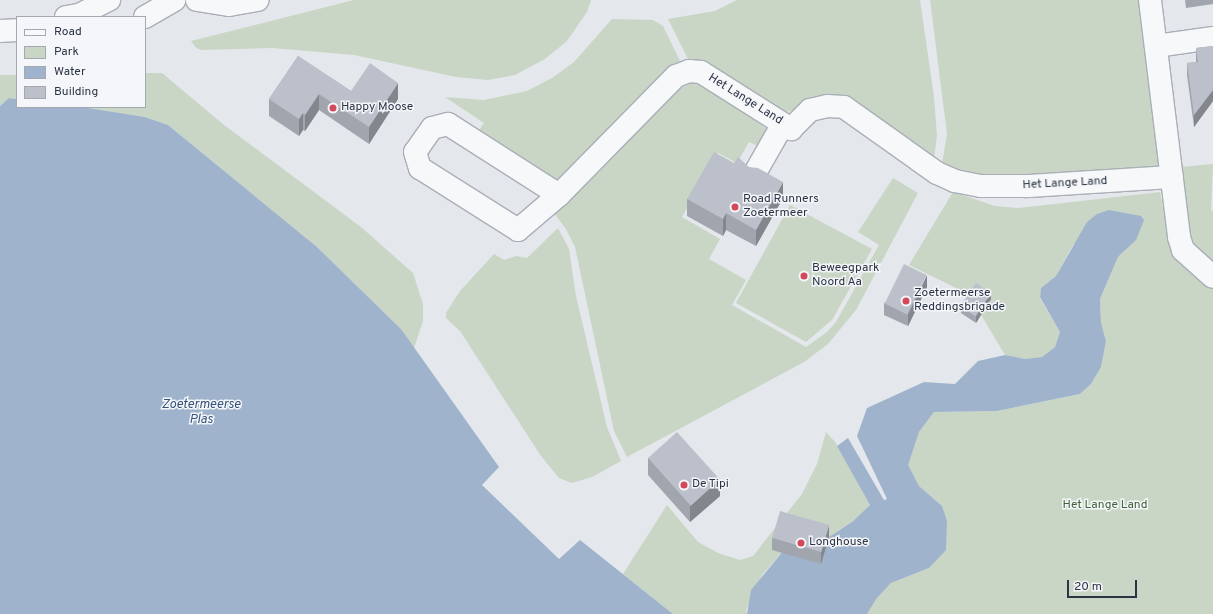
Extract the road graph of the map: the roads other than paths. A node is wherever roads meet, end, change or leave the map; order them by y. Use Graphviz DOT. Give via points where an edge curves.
graph roads {
  1 [pos="109,0"];
  2 [pos="174,0"];
  3 [pos="197,0"];
  4 [pos="258,0"];
  5 [pos="1150,0"];
  6 [pos="72,16"];
  7 [pos="146,16"];
  8 [pos="0,30"];
  9 [pos="16,30"];
  10 [pos="1213,38"];
  11 [pos="1156,46"];
  12 [pos="782,124"];
  13 [pos="755,173"];
  14 [pos="1172,177"];
  15 [pos="559,195"];
  16 [pos="1213,277"];
  1 -- 6 [label="street"];
  2 -- 7 [label="street"];
  3 -- 4 [label="street" via="229,5"];
  5 -- 11 [label="street"];
  8 -- 9 [label="street"];
  10 -- 11 [label="street"];
  11 -- 14 [label="street"];
  12 -- 13 [label="street"];
  12 -- 14 [label="street, Het Lange Land" via="791,129 810,110 827,106 844,107 937,173 955,181 981,186 1028,186"];
  12 -- 15 [label="street, Het Lange Land" via="701,72 676,76"];
  14 -- 16 [label="street" via="1183,250"];
  15 -- 15 [label="street, Het Lange Land" via="518,230 420,168 415,152 432,128 448,124"];
}
